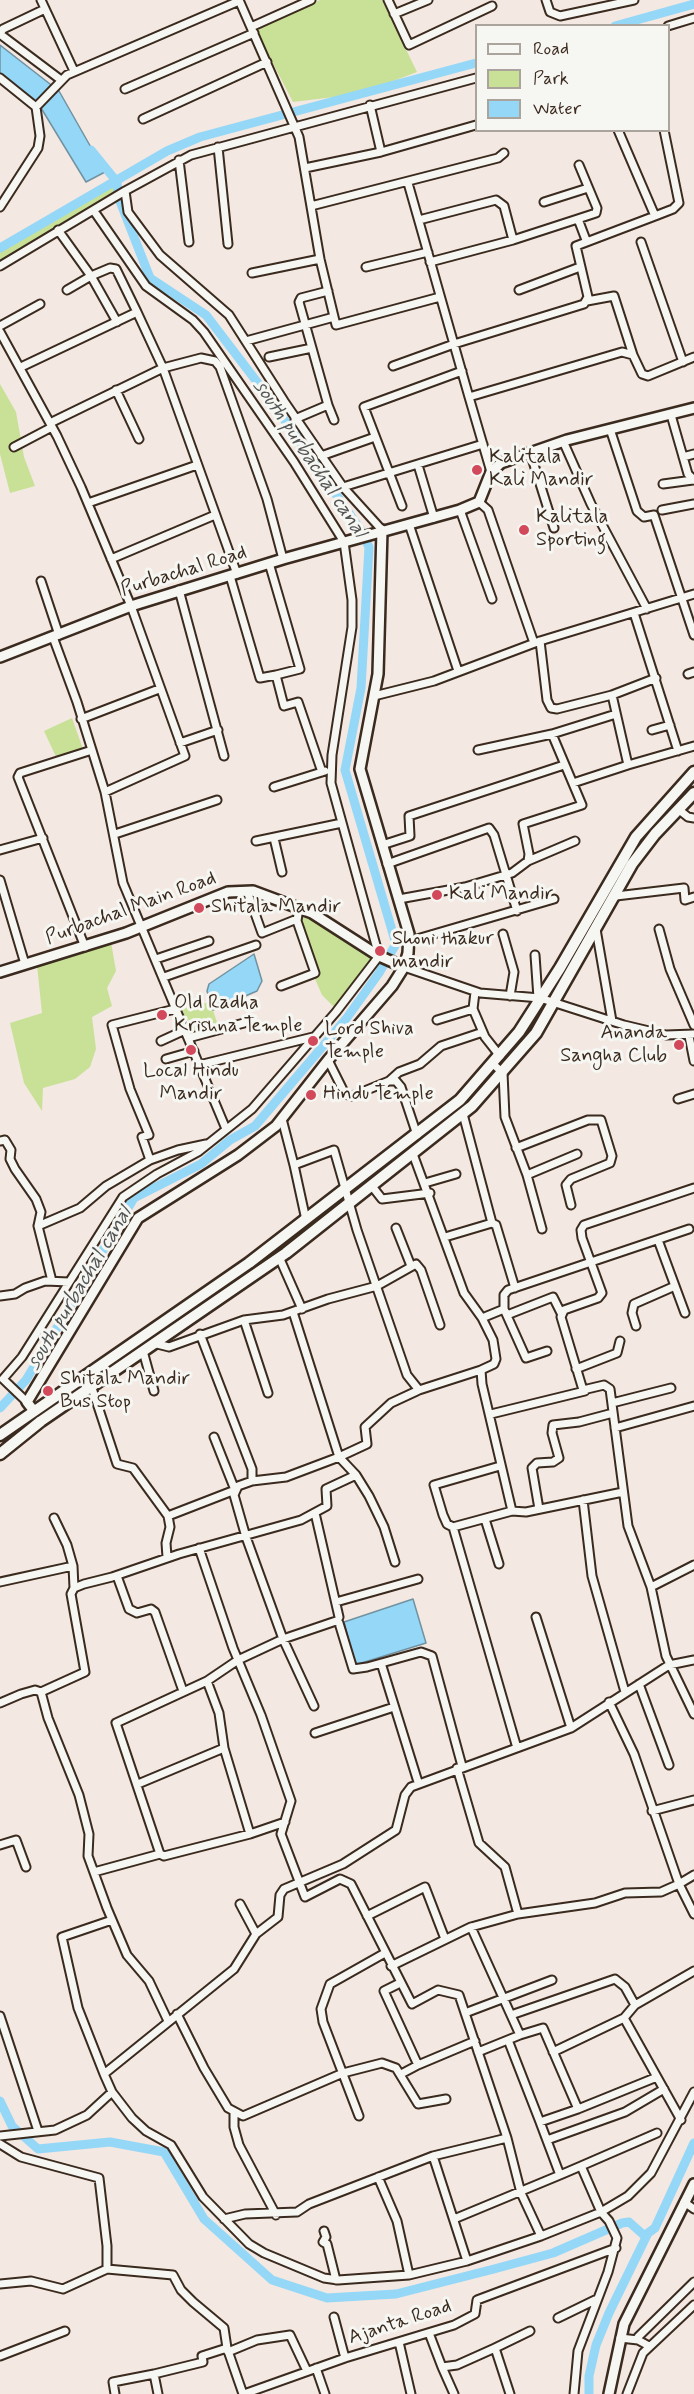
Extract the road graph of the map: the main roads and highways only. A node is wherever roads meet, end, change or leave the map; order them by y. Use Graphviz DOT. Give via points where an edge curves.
graph roads {
  1 [pos="694,772"];
  2 [pos="694,793"];
  3 [pos="0,1435"];
  4 [pos="0,1454"];
  1 -- 3 [label="main road" via="636,837 539,998 496,1060 459,1100 306,1220 114,1358 29,1405"];
  2 -- 4 [label="main road" via="644,848 527,1045 463,1114 279,1257 41,1421"];
}
